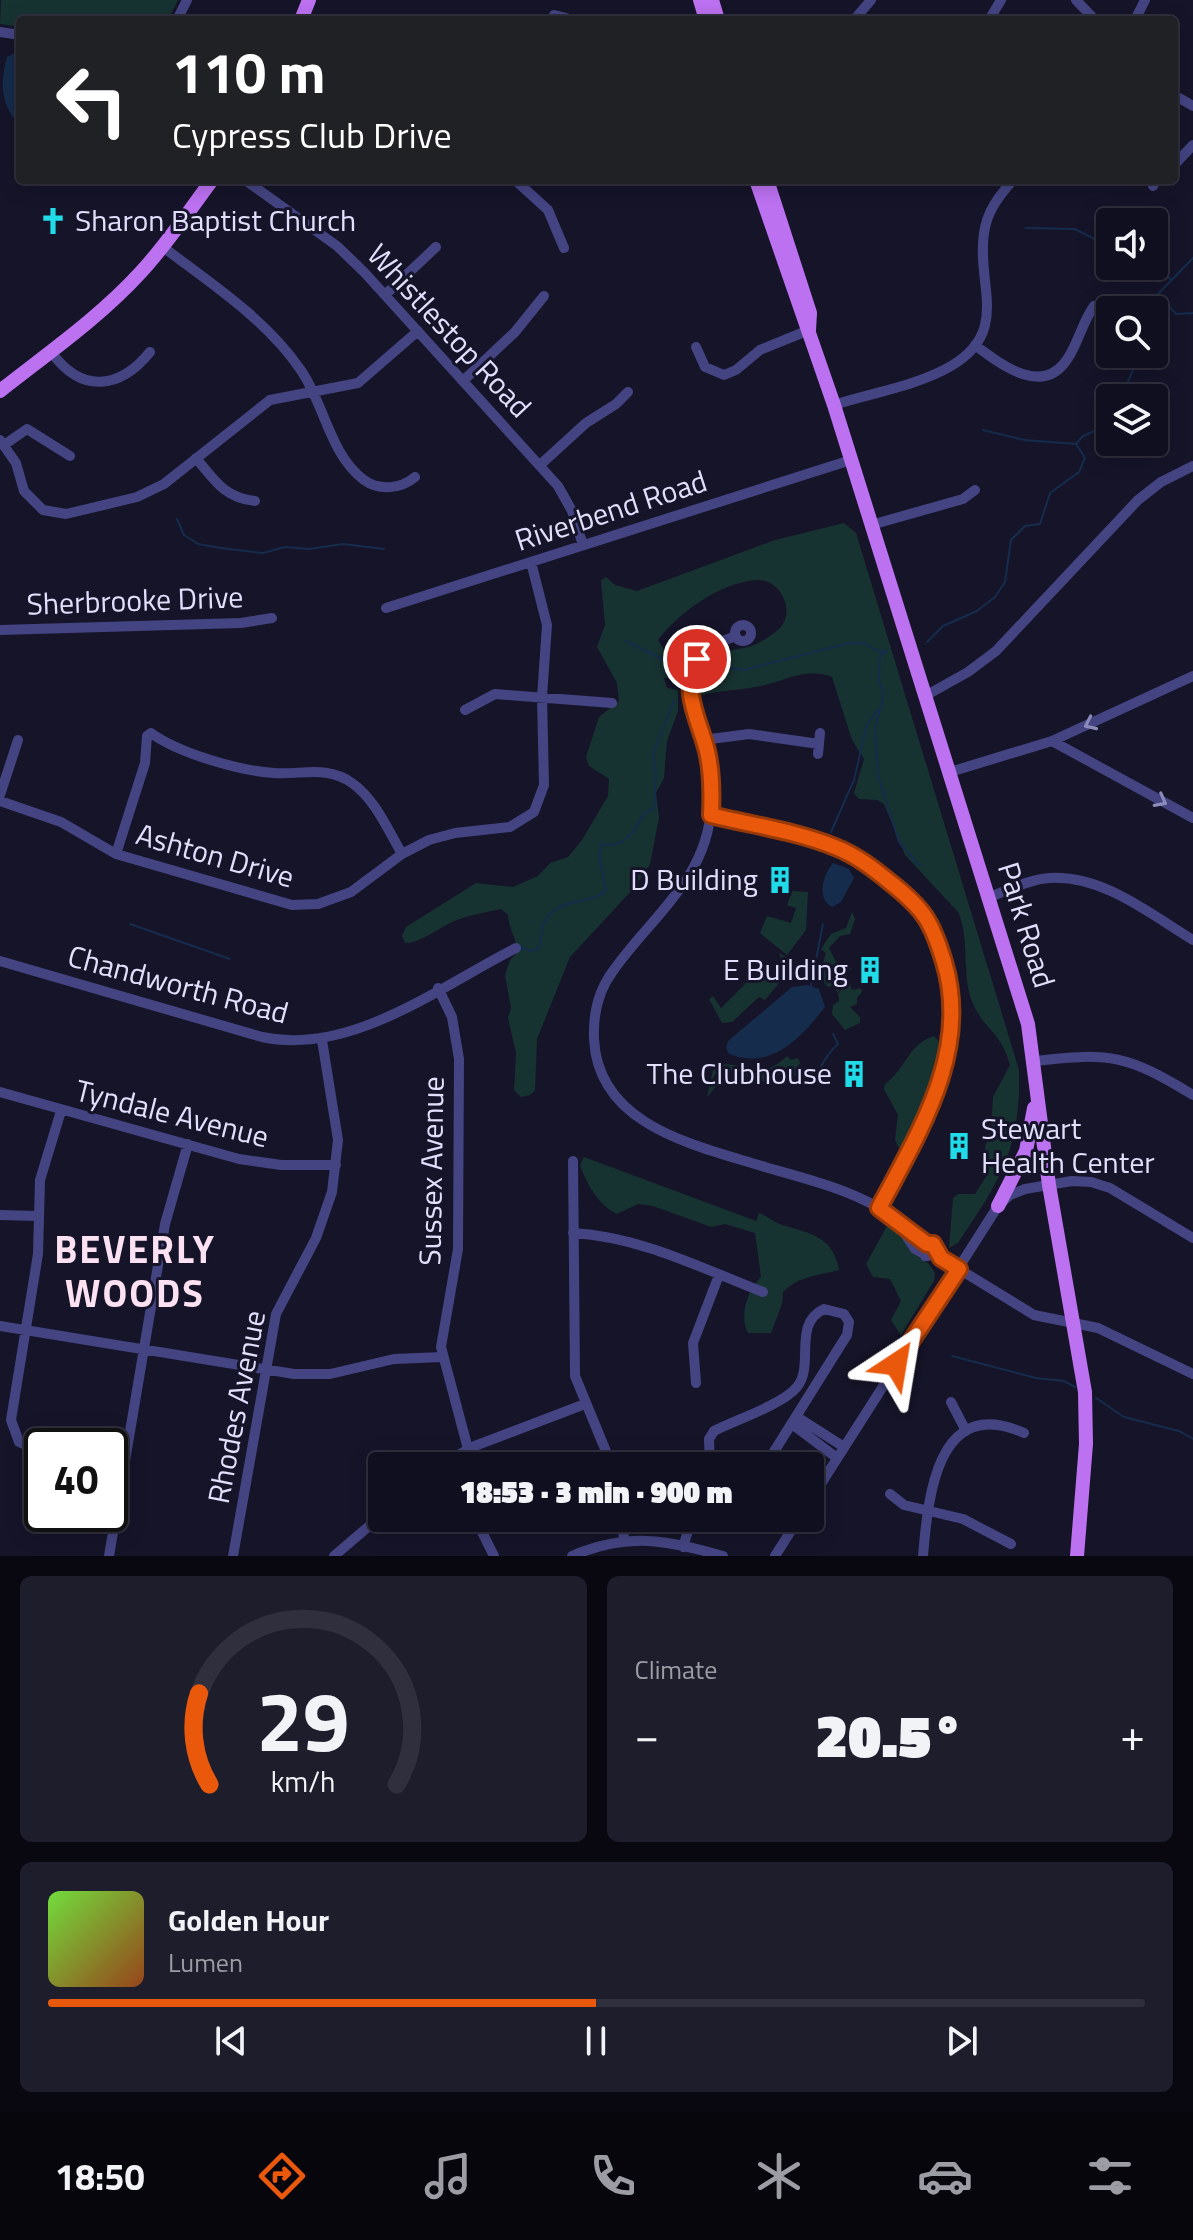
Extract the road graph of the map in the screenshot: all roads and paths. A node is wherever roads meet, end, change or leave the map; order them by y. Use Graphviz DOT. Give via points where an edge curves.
graph roads {
  1 [pos="871,0"];
  2 [pos="1076,0"];
  3 [pos="554,15"];
  4 [pos="558,16"];
  5 [pos="857,16"];
  6 [pos="1091,16"];
  7 [pos="1193,145"];
  8 [pos="1178,161"];
  9 [pos="209,184"];
  10 [pos="251,184"];
  11 [pos="519,184"];
  12 [pos="757,184"];
  13 [pos="768,184"];
  14 [pos="1010,184"];
  15 [pos="163,247"];
  16 [pos="436,247"];
  17 [pos="564,248"];
  18 [pos="385,295"];
  19 [pos="544,296"];
  20 [pos="1094,306"];
  21 [pos="809,330"];
  22 [pos="418,331"];
  23 [pos="975,345"];
  24 [pos="696,347"];
  25 [pos="150,352"];
  26 [pos="52,353"];
  27 [pos="463,381"];
  28 [pos="3,385"];
  29 [pos="311,392"];
  30 [pos="628,392"];
  31 [pos="834,405"];
  32 [pos="2,443"];
  33 [pos="70,456"];
  34 [pos="196,458"];
  35 [pos="851,460"];
  36 [pos="540,465"];
  37 [pos="1193,466"];
  38 [pos="415,477"];
  39 [pos="975,490"];
  40 [pos="255,501"];
  41 [pos="871,525"];
  42 [pos="583,545"];
  43 [pos="531,562"];
  44 [pos="386,608"];
  45 [pos="272,618"];
  46 [pos="0,630"];
  47 [pos="736,636"];
  48 [pos="1193,676"];
  49 [pos="925,696"];
  50 [pos="542,697"];
  51 [pos="612,703"];
  52 [pos="465,710"];
  53 [pos="18,740"];
  54 [pos="703,740"];
  55 [pos="1052,741"];
  56 [pos="819,744"];
  57 [pos="950,772"];
  58 [pos="0,798"];
  59 [pos="711,815"];
  60 [pos="1193,818"];
  61 [pos="116,854"];
  62 [pos="402,854"];
  63 [pos="990,897"];
  64 [pos="1193,940"];
  65 [pos="516,948"];
  66 [pos="0,961"];
  67 [pos="438,988"];
  68 [pos="322,1040"];
  69 [pos="1036,1068"];
  70 [pos="0,1092"];
  71 [pos="1193,1095"];
  72 [pos="61,1111"];
  73 [pos="188,1144"];
  74 [pos="573,1161"];
  75 [pos="336,1165"];
  76 [pos="1049,1185"];
  77 [pos="998,1206"];
  78 [pos="879,1208"];
  79 [pos="0,1215"];
  80 [pos="38,1216"];
  81 [pos="896,1220"];
  82 [pos="573,1233"];
  83 [pos="1193,1238"];
  84 [pos="933,1244"];
  85 [pos="925,1256"];
  86 [pos="941,1258"];
  87 [pos="959,1269"];
  88 [pos="719,1275"];
  89 [pos="763,1292"];
  90 [pos="1073,1321"];
  91 [pos="0,1326"];
  92 [pos="26,1329"];
  93 [pos="144,1349"];
  94 [pos="442,1357"];
  95 [pos="265,1369"];
  96 [pos="1193,1374"];
  97 [pos="696,1383"];
  98 [pos="951,1402"];
  99 [pos="585,1404"];
  100 [pos="794,1421"];
  101 [pos="966,1431"];
  102 [pos="1024,1433"];
  103 [pos="24,1444"];
  104 [pos="844,1447"];
  105 [pos="468,1449"];
  106 [pos="463,1452"];
  107 [pos="606,1452"];
  108 [pos="709,1452"];
  109 [pos="774,1452"];
  110 [pos="837,1458"];
  111 [pos="824,1479"];
  112 [pos="890,1494"];
  113 [pos="929,1511"];
  114 [pos="368,1527"];
  115 [pos="482,1532"];
  116 [pos="623,1532"];
  117 [pos="689,1532"];
  118 [pos="790,1532"];
  119 [pos="624,1539"];
  120 [pos="1011,1544"];
  121 [pos="686,1548"];
  122 [pos="109,1556"];
  123 [pos="233,1556"];
  124 [pos="334,1556"];
  125 [pos="494,1556"];
  126 [pos="572,1556"];
  127 [pos="723,1556"];
  128 [pos="775,1556"];
  129 [pos="923,1556"];
  130 [pos="1077,1556"];
  1 -- 5 [label="street"];
  2 -- 6 [label="street"];
  3 -- 4 [label="street"];
  7 -- 8 [label="street"];
  9 -- 15 [label="main road"];
  10 -- 18 [label="street, Whistlestop Road" via="337,246"];
  11 -- 17 [label="street" via="548,210"];
  12 -- 21 [label="main road, Park Road"];
  13 -- 21 [label="main road, Park Road" via="810,313"];
  14 -- 23 [label="street" via="986,220 988,312"];
  15 -- 26 [label="main road" via="119,295"];
  15 -- 29 [label="street" via="258,323 300,368"];
  16 -- 18 [label="street"];
  18 -- 22 [label="street, Whistlestop Road"];
  19 -- 27 [label="street"];
  20 -- 23 [label="street" via="1066,362 1048,374 1017,374"];
  21 -- 24 [label="street" via="760,350 724,375 705,367"];
  21 -- 31 [label="main road, Park Road"];
  22 -- 27 [label="street, Whistlestop Road"];
  22 -- 29 [label="street" via="367,378"];
  23 -- 31 [label="street" via="939,372"];
  25 -- 26 [label="street" via="119,380 104,382 83,379"];
  26 -- 28 [label="main road"];
  27 -- 36 [label="street, Whistlestop Road"];
  29 -- 34 [label="street" via="270,400"];
  29 -- 38 [label="street" via="349,463 365,481 390,488"];
  30 -- 36 [label="street"];
  31 -- 35 [label="main road, Park Road"];
  32 -- 33 [label="street" via="27,429"];
  32 -- 34 [label="street" via="29,499 58,514 146,494"];
  34 -- 40 [label="street" via="225,493"];
  35 -- 41 [label="main road, Park Road"];
  35 -- 42 [label="street, Riverbend Road"];
  36 -- 42 [label="street, Whistlestop Road" via="566,498"];
  37 -- 49 [label="street" via="1138,500 984,661"];
  39 -- 41 [label="street" via="963,499"];
  41 -- 49 [label="main road, Park Road"];
  42 -- 43 [label="street, Riverbend Road"];
  43 -- 44 [label="street, Riverbend Road"];
  43 -- 50 [label="street, Ashton Drive" via="547,625"];
  45 -- 46 [label="street, Sherbrooke Drive"];
  47 -- 54 [label="street" via="708,647 693,667 690,699"];
  48 -- 55 [label="street, one-way"];
  49 -- 57 [label="main road, Park Road"];
  50 -- 51 [label="street"];
  50 -- 52 [label="street" via="495,694"];
  50 -- 62 [label="street, Ashton Drive" via="544,785 534,812 510,827 455,833"];
  53 -- 58 [label="street"];
  54 -- 56 [label="street" via="749,734"];
  54 -- 59 [label="street" via="710,765"];
  55 -- 57 [label="street"];
  55 -- 60 [label="street, one-way"];
  57 -- 63 [label="main road, Park Road"];
  58 -- 61 [label="street, Ashton Drive" via="61,822"];
  59 -- 78 [label="street" via="849,854 917,904 931,924 950,983 953,1029 927,1115"];
  59 -- 78 [label="street" via="683,889 602,988 594,1027 600,1071 620,1102 660,1131"];
  61 -- 62 [label="street, Ashton Drive" via="292,905 318,904 351,892"];
  61 -- 62 [label="street" via="151,733 171,745 251,770 340,776 365,794"];
  63 -- 64 [label="street" via="1048,878 1077,880 1120,896"];
  63 -- 69 [label="main road, Park Road" via="1024,1004"];
  65 -- 67 [label="street, Chandworth Road"];
  66 -- 68 [label="street, Chandworth Road" via="262,1037"];
  67 -- 68 [label="street, Chandworth Road" via="360,1029"];
  67 -- 94 [label="street, Sussex Avenue" via="452,1017 459,1059 458,1249 442,1328"];
  68 -- 75 [label="street, Rhodes Avenue" via="338,1140"];
  69 -- 71 [label="street" via="1089,1055 1124,1059"];
  69 -- 76 [label="main road, Park Road"];
  69 -- 77 [label="main road" via="1026,1151"];
  70 -- 72 [label="street, Tyndale Avenue"];
  72 -- 73 [label="street, Tyndale Avenue"];
  72 -- 80 [label="street" via="40,1180"];
  73 -- 75 [label="street, Tyndale Avenue" via="265,1163"];
  73 -- 93 [label="street" via="165,1224"];
  74 -- 82 [label="street"];
  75 -- 95 [label="street, Rhodes Avenue" via="324,1220 276,1314"];
  76 -- 77 [label="street" via="1017,1191"];
  76 -- 83 [label="street" via="1100,1184"];
  76 -- 90 [label="main road, Park Road"];
  77 -- 87 [label="street"];
  78 -- 81 [label="street"];
  79 -- 80 [label="street"];
  80 -- 92 [label="street" via="38,1254"];
  81 -- 84 [label="street"];
  81 -- 85 [label="street"];
  82 -- 88 [label="street" via="626,1240"];
  82 -- 99 [label="street" via="573,1358"];
  84 -- 85 [label="street"];
  84 -- 86 [label="street"];
  85 -- 86 [label="street"];
  86 -- 87 [label="street"];
  87 -- 90 [label="street" via="1034,1315 1053,1322"];
  87 -- 104 [label="street"];
  88 -- 89 [label="street"];
  88 -- 97 [label="street" via="693,1343"];
  90 -- 96 [label="street"];
  90 -- 130 [label="main road, Park Road" via="1087,1416"];
  91 -- 92 [label="street"];
  92 -- 93 [label="street"];
  92 -- 103 [label="street" via="11,1428"];
  93 -- 95 [label="street"];
  93 -- 122 [label="street"];
  94 -- 95 [label="street" via="394,1359 312,1375"];
  94 -- 105 [label="street, Sussex Avenue"];
  95 -- 123 [label="street, Rhodes Avenue"];
  98 -- 101 [label="street"];
  99 -- 105 [label="street"];
  99 -- 107 [label="street"];
  100 -- 104 [label="street"];
  100 -- 108 [label="street" via="849,1330 844,1314 819,1311 807,1328 796,1388 714,1431"];
  100 -- 109 [label="street"];
  100 -- 110 [label="street"];
  101 -- 102 [label="street" via="997,1425"];
  101 -- 113 [label="street" via="940,1461"];
  104 -- 110 [label="street"];
  105 -- 106 [label="street"];
  110 -- 111 [label="street"];
  112 -- 113 [label="street" via="904,1505"];
  113 -- 120 [label="street" via="973,1522"];
  113 -- 129 [label="street"];
  114 -- 124 [label="street"];
  115 -- 125 [label="street"];
  116 -- 119 [label="street"];
  117 -- 121 [label="street"];
  118 -- 128 [label="street"];
  119 -- 121 [label="street"];
  119 -- 126 [label="street"];
  121 -- 127 [label="street"];
}
